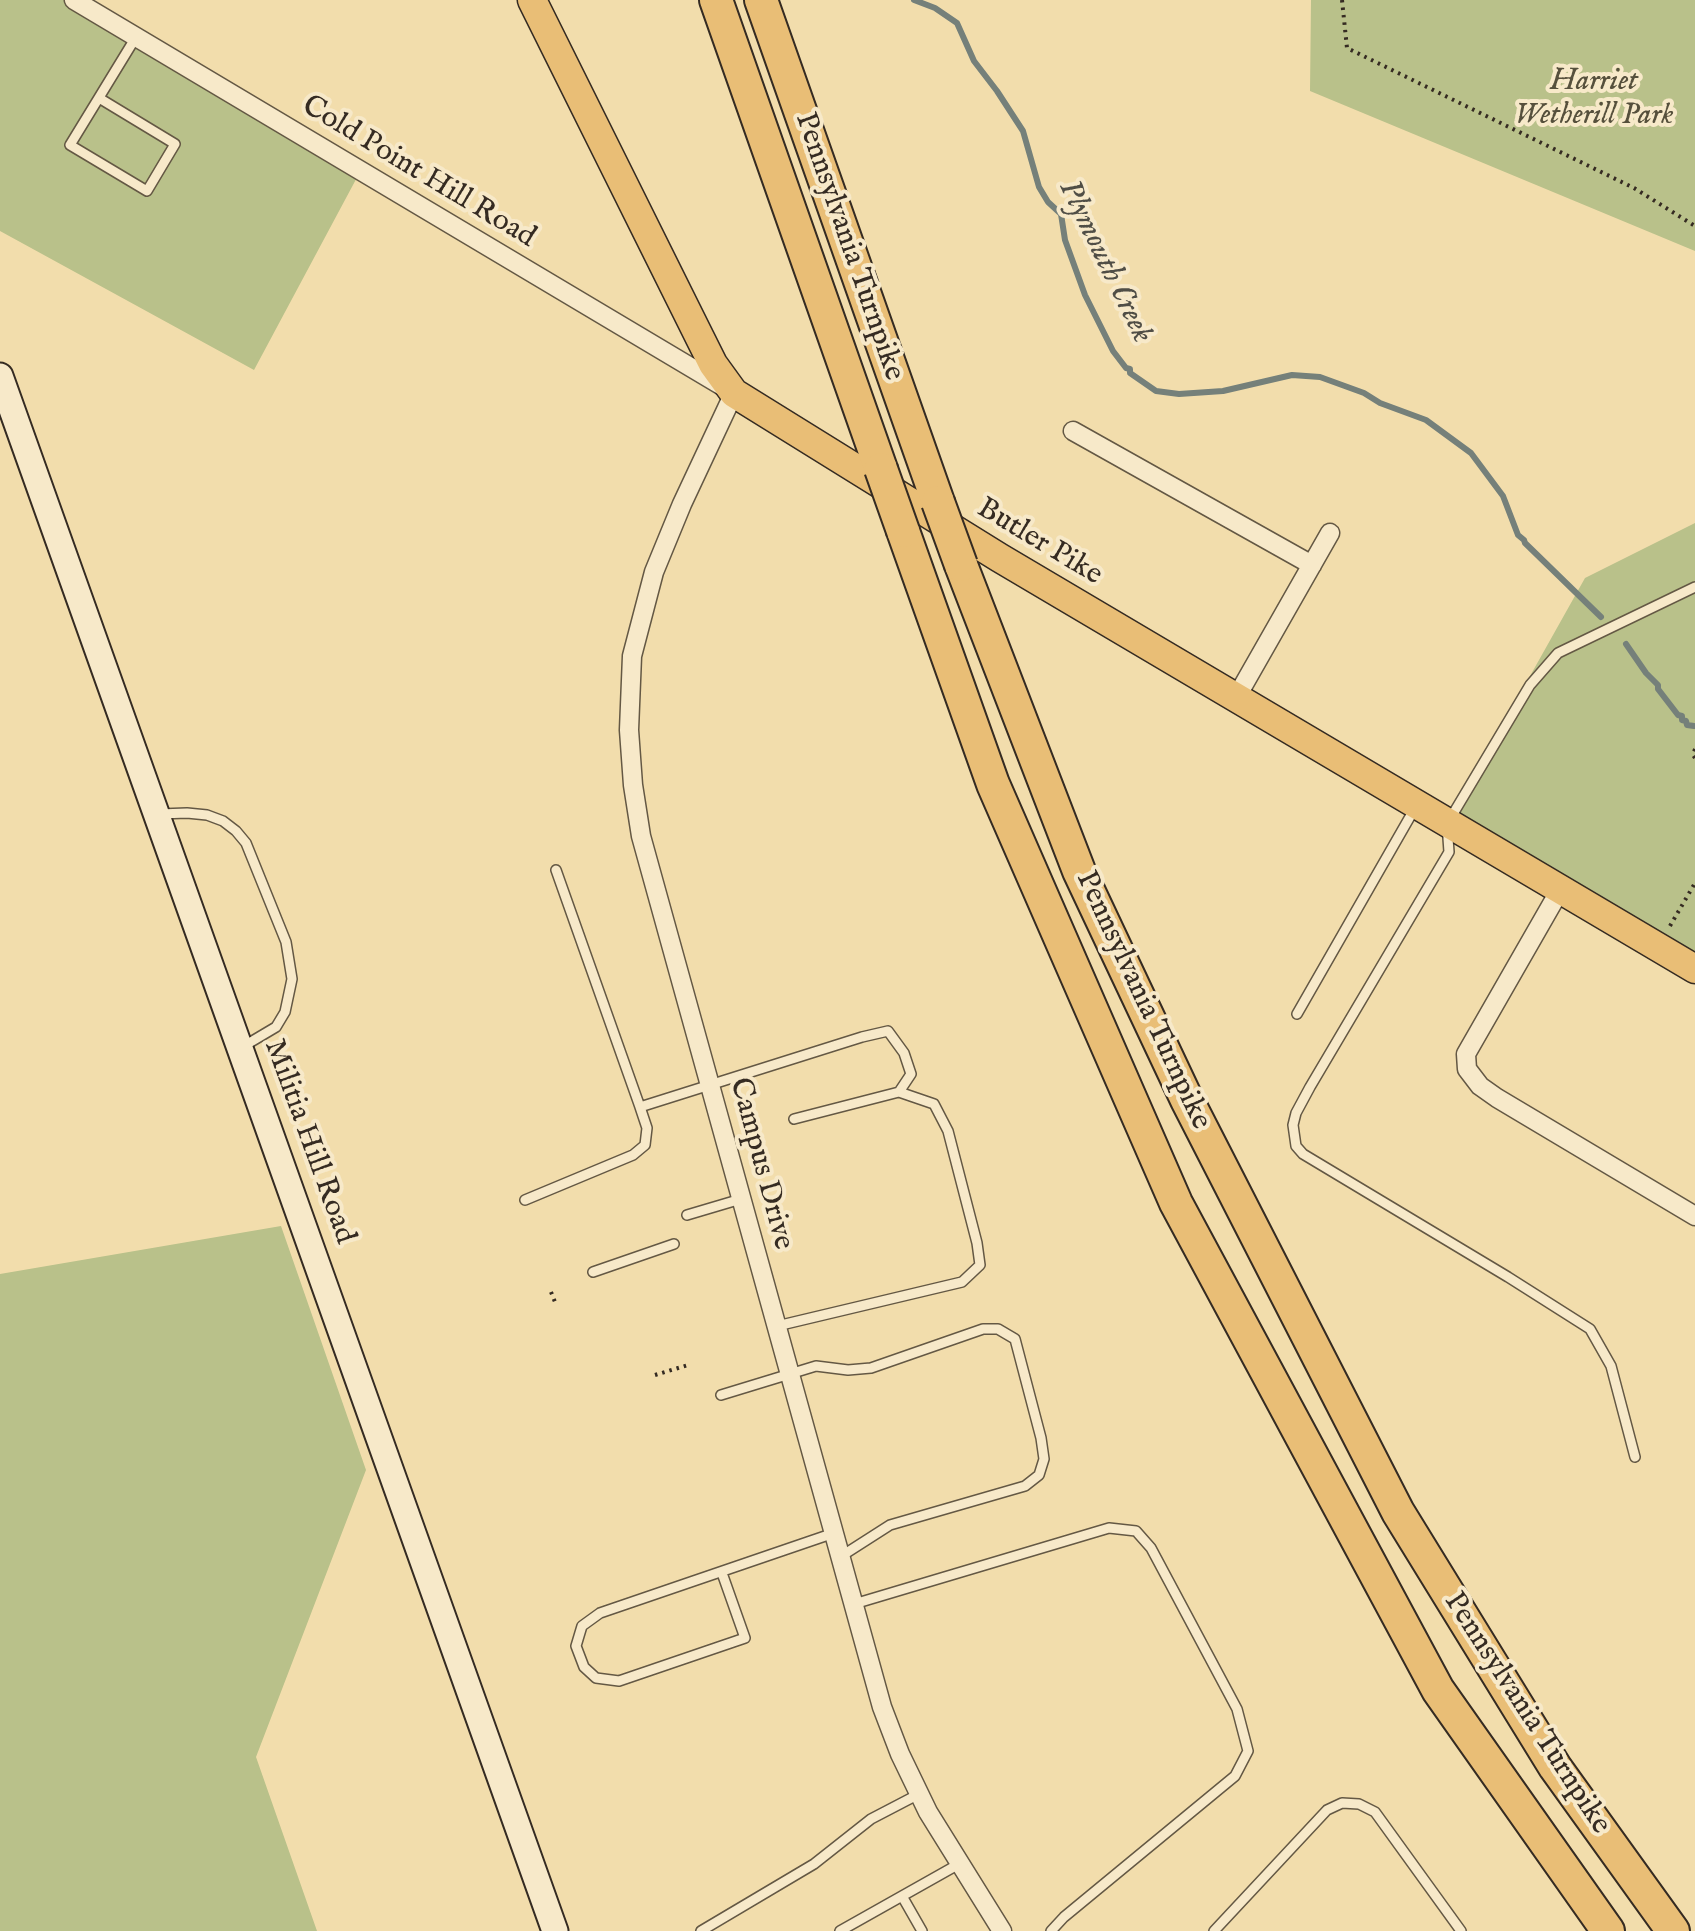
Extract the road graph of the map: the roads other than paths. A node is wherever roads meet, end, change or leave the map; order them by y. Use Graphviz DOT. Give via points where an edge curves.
graph roads {
  1 [pos="74,0"];
  2 [pos="532,0"];
  3 [pos="716,0"];
  4 [pos="761,0"];
  5 [pos="136,37"];
  6 [pos="99,98"];
  7 [pos="0,376"];
  8 [pos="734,393"];
  9 [pos="1073,431"];
  10 [pos="1330,533"];
  11 [pos="1312,566"];
  12 [pos="1695,587"];
  13 [pos="1236,698"];
  14 [pos="1416,806"];
  15 [pos="157,815"];
  16 [pos="1447,824"];
  17 [pos="556,870"];
  18 [pos="1560,890"];
  19 [pos="1695,969"];
  20 [pos="1297,1014"];
  21 [pos="240,1049"];
  22 [pos="710,1086"];
  23 [pos="899,1092"];
  24 [pos="640,1107"];
  25 [pos="794,1119"];
  26 [pos="741,1198"];
  27 [pos="525,1200"];
  28 [pos="688,1215"];
  29 [pos="1695,1216"];
  30 [pos="674,1244"];
  31 [pos="593,1272"];
  32 [pos="777,1326"];
  33 [pos="790,1376"];
  34 [pos="721,1395"];
  35 [pos="1635,1458"];
  36 [pos="834,1533"];
  37 [pos="840,1557"];
  38 [pos="722,1572"];
  39 [pos="854,1604"];
  40 [pos="920,1794"];
  41 [pos="959,1864"];
  42 [pos="902,1896"];
  43 [pos="556,1931"];
  44 [pos="701,1931"];
  45 [pos="840,1931"];
  46 [pos="922,1931"];
  47 [pos="1002,1931"];
  48 [pos="1051,1931"];
  49 [pos="1214,1931"];
  50 [pos="1460,1931"];
  51 [pos="1608,1931"];
  52 [pos="1672,1931"];
  1 -- 5 [label="street, Cold Point Hill Road"];
  2 -- 8 [label="main road, Butler Pike" via="700,338"];
  3 -- 51 [label="highway, Pennsylvania Turnpike, bridge" via="992,784 1176,1204 1438,1690"];
  4 -- 52 [label="highway, Pennsylvania Turnpike, bridge" via="938,502 1079,870 1389,1494 1555,1766"];
  5 -- 6 [label="lane"];
  5 -- 8 [label="street, Cold Point Hill Road"];
  6 -- 6 [label="lane" via="70,145 147,191 175,144"];
  7 -- 15 [label="street, Militia Hill Road"];
  8 -- 13 [label="main road, Butler Pike"];
  8 -- 22 [label="street, Campus Drive" via="654,572 632,656 629,730 641,836"];
  9 -- 11 [label="street"];
  10 -- 11 [label="street"];
  11 -- 13 [label="street"];
  12 -- 16 [label="lane" via="1558,652 1530,685"];
  13 -- 14 [label="main road, Butler Pike"];
  14 -- 16 [label="main road, Butler Pike"];
  14 -- 20 [label="lane"];
  15 -- 21 [label="street, Militia Hill Road"];
  15 -- 21 [label="lane" via="207,815 236,831 286,942 292,979 285,1012 276,1027"];
  16 -- 18 [label="main road, Butler Pike"];
  16 -- 35 [label="lane" via="1449,852 1296,1113 1296,1146 1590,1330 1612,1366"];
  17 -- 24 [label="lane"];
  18 -- 19 [label="main road, Butler Pike"];
  18 -- 29 [label="street" via="1466,1054 1467,1069 1497,1098"];
  21 -- 43 [label="street, Militia Hill Road"];
  22 -- 23 [label="lane" via="888,1032 911,1074"];
  22 -- 24 [label="lane"];
  22 -- 26 [label="street, Campus Drive"];
  23 -- 25 [label="lane"];
  23 -- 32 [label="lane" via="934,1104 948,1131 980,1265 962,1282"];
  24 -- 27 [label="lane" via="648,1128 645,1145 633,1155"];
  26 -- 28 [label="lane"];
  26 -- 32 [label="street, Campus Drive"];
  30 -- 31 [label="lane"];
  32 -- 33 [label="street, Campus Drive"];
  33 -- 34 [label="lane"];
  33 -- 36 [label="street, Campus Drive"];
  33 -- 37 [label="lane" via="816,1366 870,1368 983,1329 1015,1339 1042,1438 1039,1475 1025,1486 890,1525"];
  36 -- 37 [label="street, Campus Drive"];
  36 -- 38 [label="lane"];
  37 -- 39 [label="street, Campus Drive"];
  38 -- 38 [label="lane" via="582,1626 576,1646 584,1667 596,1678 618,1682 745,1638"];
  39 -- 40 [label="street, Campus Drive" via="882,1708"];
  39 -- 48 [label="lane" via="1109,1528 1136,1532 1151,1548 1237,1709 1248,1751 1235,1776"];
  40 -- 41 [label="street, Campus Drive"];
  40 -- 44 [label="lane"];
  41 -- 42 [label="lane"];
  41 -- 47 [label="street, Campus Drive"];
  42 -- 45 [label="lane"];
  42 -- 46 [label="lane"];
  49 -- 50 [label="lane" via="1327,1810 1342,1803 1376,1812"];
}
